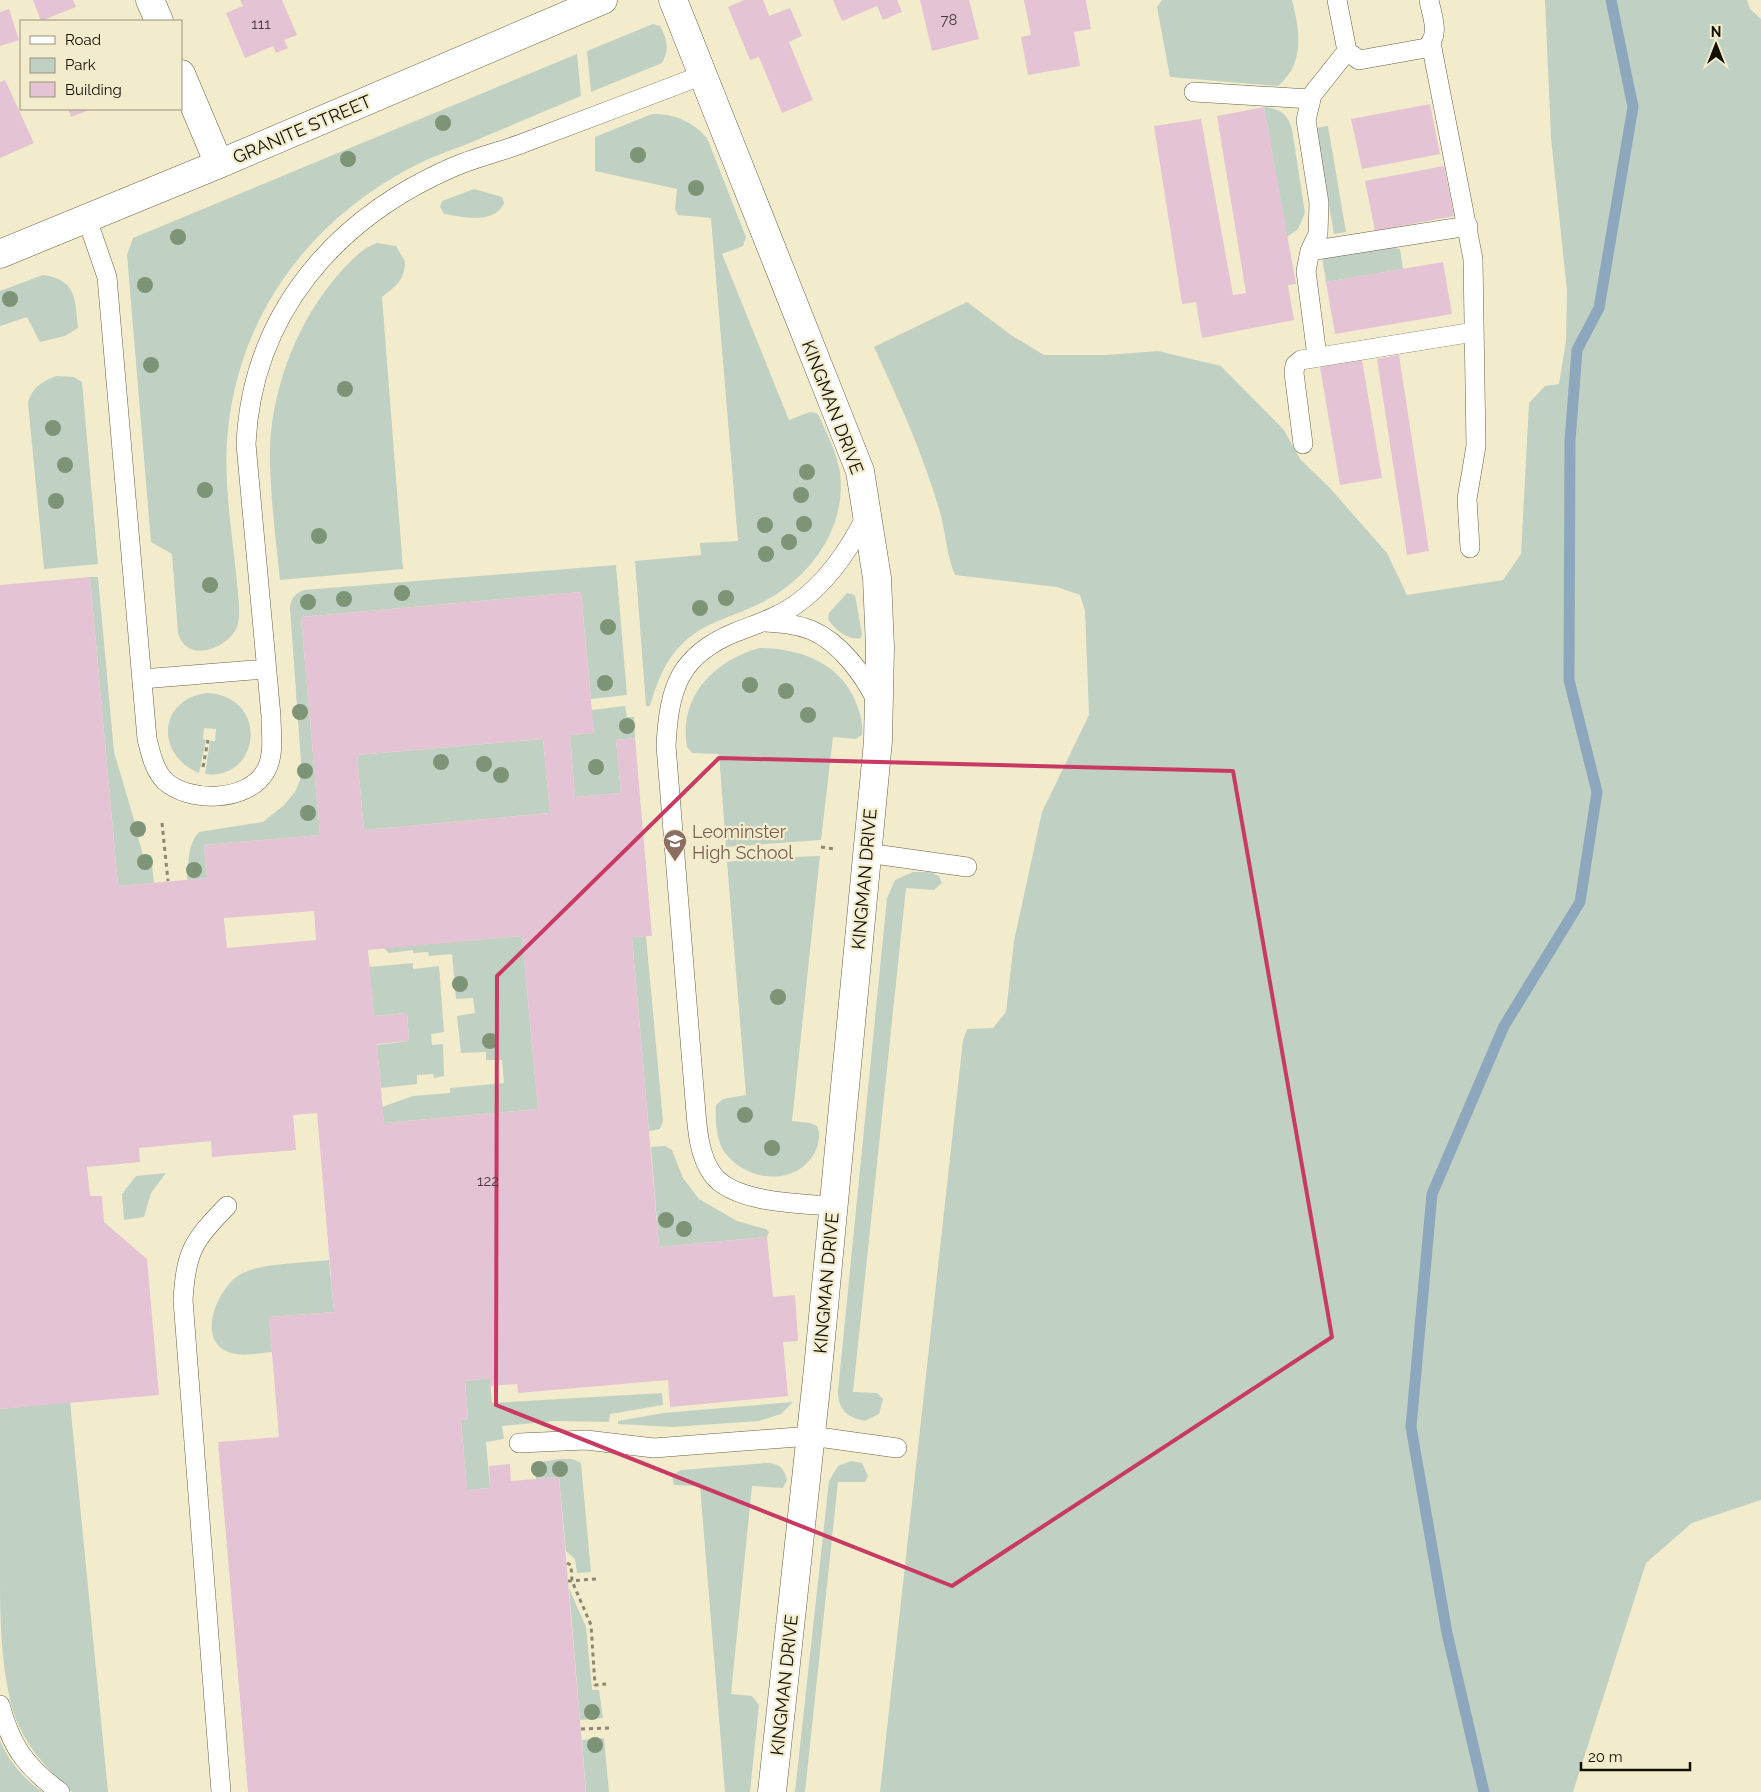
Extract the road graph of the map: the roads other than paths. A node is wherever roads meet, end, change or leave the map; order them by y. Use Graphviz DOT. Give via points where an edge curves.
graph roads {
  1 [pos="150,0"];
  2 [pos="603,0"];
  3 [pos="673,0"];
  4 [pos="1337,0"];
  5 [pos="1429,0"];
  6 [pos="159,20"];
  7 [pos="1432,43"];
  8 [pos="1346,51"];
  9 [pos="703,75"];
  10 [pos="182,76"];
  11 [pos="1194,92"];
  12 [pos="1310,99"];
  13 [pos="220,164"];
  14 [pos="87,219"];
  15 [pos="1468,226"];
  16 [pos="1310,251"];
  17 [pos="0,254"];
  18 [pos="1474,332"];
  19 [pos="1317,356"];
  20 [pos="1303,444"];
  21 [pos="867,514"];
  22 [pos="1470,548"];
  23 [pos="764,622"];
  24 [pos="266,668"];
  25 [pos="142,679"];
  26 [pos="879,707"];
  27 [pos="867,853"];
  28 [pos="967,867"];
  29 [pos="227,1206"];
  30 [pos="834,1206"];
  31 [pos="811,1436"];
  32 [pos="519,1443"];
  33 [pos="897,1448"];
  34 [pos="0,1705"];
  35 [pos="60,1792"];
  36 [pos="221,1792"];
  37 [pos="772,1792"];
  1 -- 6 [label="street"];
  2 -- 13 [label="street, GRANITE STREET"];
  3 -- 9 [label="street, KINGMAN DRIVE"];
  4 -- 8 [label="lane"];
  5 -- 7 [label="lane" via="1435,30"];
  7 -- 8 [label="lane" via="1426,48 1359,60"];
  7 -- 15 [label="lane"];
  8 -- 12 [label="lane"];
  9 -- 21 [label="street, KINGMAN DRIVE" via="860,471"];
  9 -- 24 [label="lane" via="451,168 359,223 298,286 271,335 247,416 249,493"];
  10 -- 13 [label="street"];
  11 -- 12 [label="lane"];
  12 -- 16 [label="lane" via="1306,120 1319,220 1318,234"];
  13 -- 14 [label="street, GRANITE STREET"];
  14 -- 17 [label="street, GRANITE STREET"];
  14 -- 25 [label="lane" via="107,277"];
  15 -- 16 [label="lane"];
  15 -- 18 [label="lane" via="1473,259"];
  16 -- 19 [label="lane" via="1307,291"];
  18 -- 19 [label="lane"];
  18 -- 22 [label="lane" via="1476,446 1467,499"];
  19 -- 20 [label="lane" via="1295,365"];
  21 -- 23 [label="lane" via="853,542 814,591"];
  21 -- 26 [label="street, KINGMAN DRIVE" via="877,578"];
  23 -- 26 [label="lane" via="790,623 812,630 834,646 856,666"];
  23 -- 30 [label="lane" via="707,646 690,660 680,677 667,723 667,773 697,1125 703,1153 713,1176 729,1187 748,1195 784,1202"];
  24 -- 25 [label="lane"];
  24 -- 25 [label="lane" via="271,754 265,772 255,784 236,793 217,796 185,792 166,782 157,771 147,740"];
  26 -- 27 [label="street, KINGMAN DRIVE"];
  27 -- 28 [label="lane"];
  27 -- 30 [label="street, KINGMAN DRIVE"];
  29 -- 36 [label="lane" via="192,1247 182,1300"];
  30 -- 31 [label="street, KINGMAN DRIVE"];
  31 -- 32 [label="lane" via="654,1448 586,1440"];
  31 -- 33 [label="lane"];
  31 -- 37 [label="street, KINGMAN DRIVE"];
  34 -- 35 [label="lane" via="6,1728 21,1757"];
}
